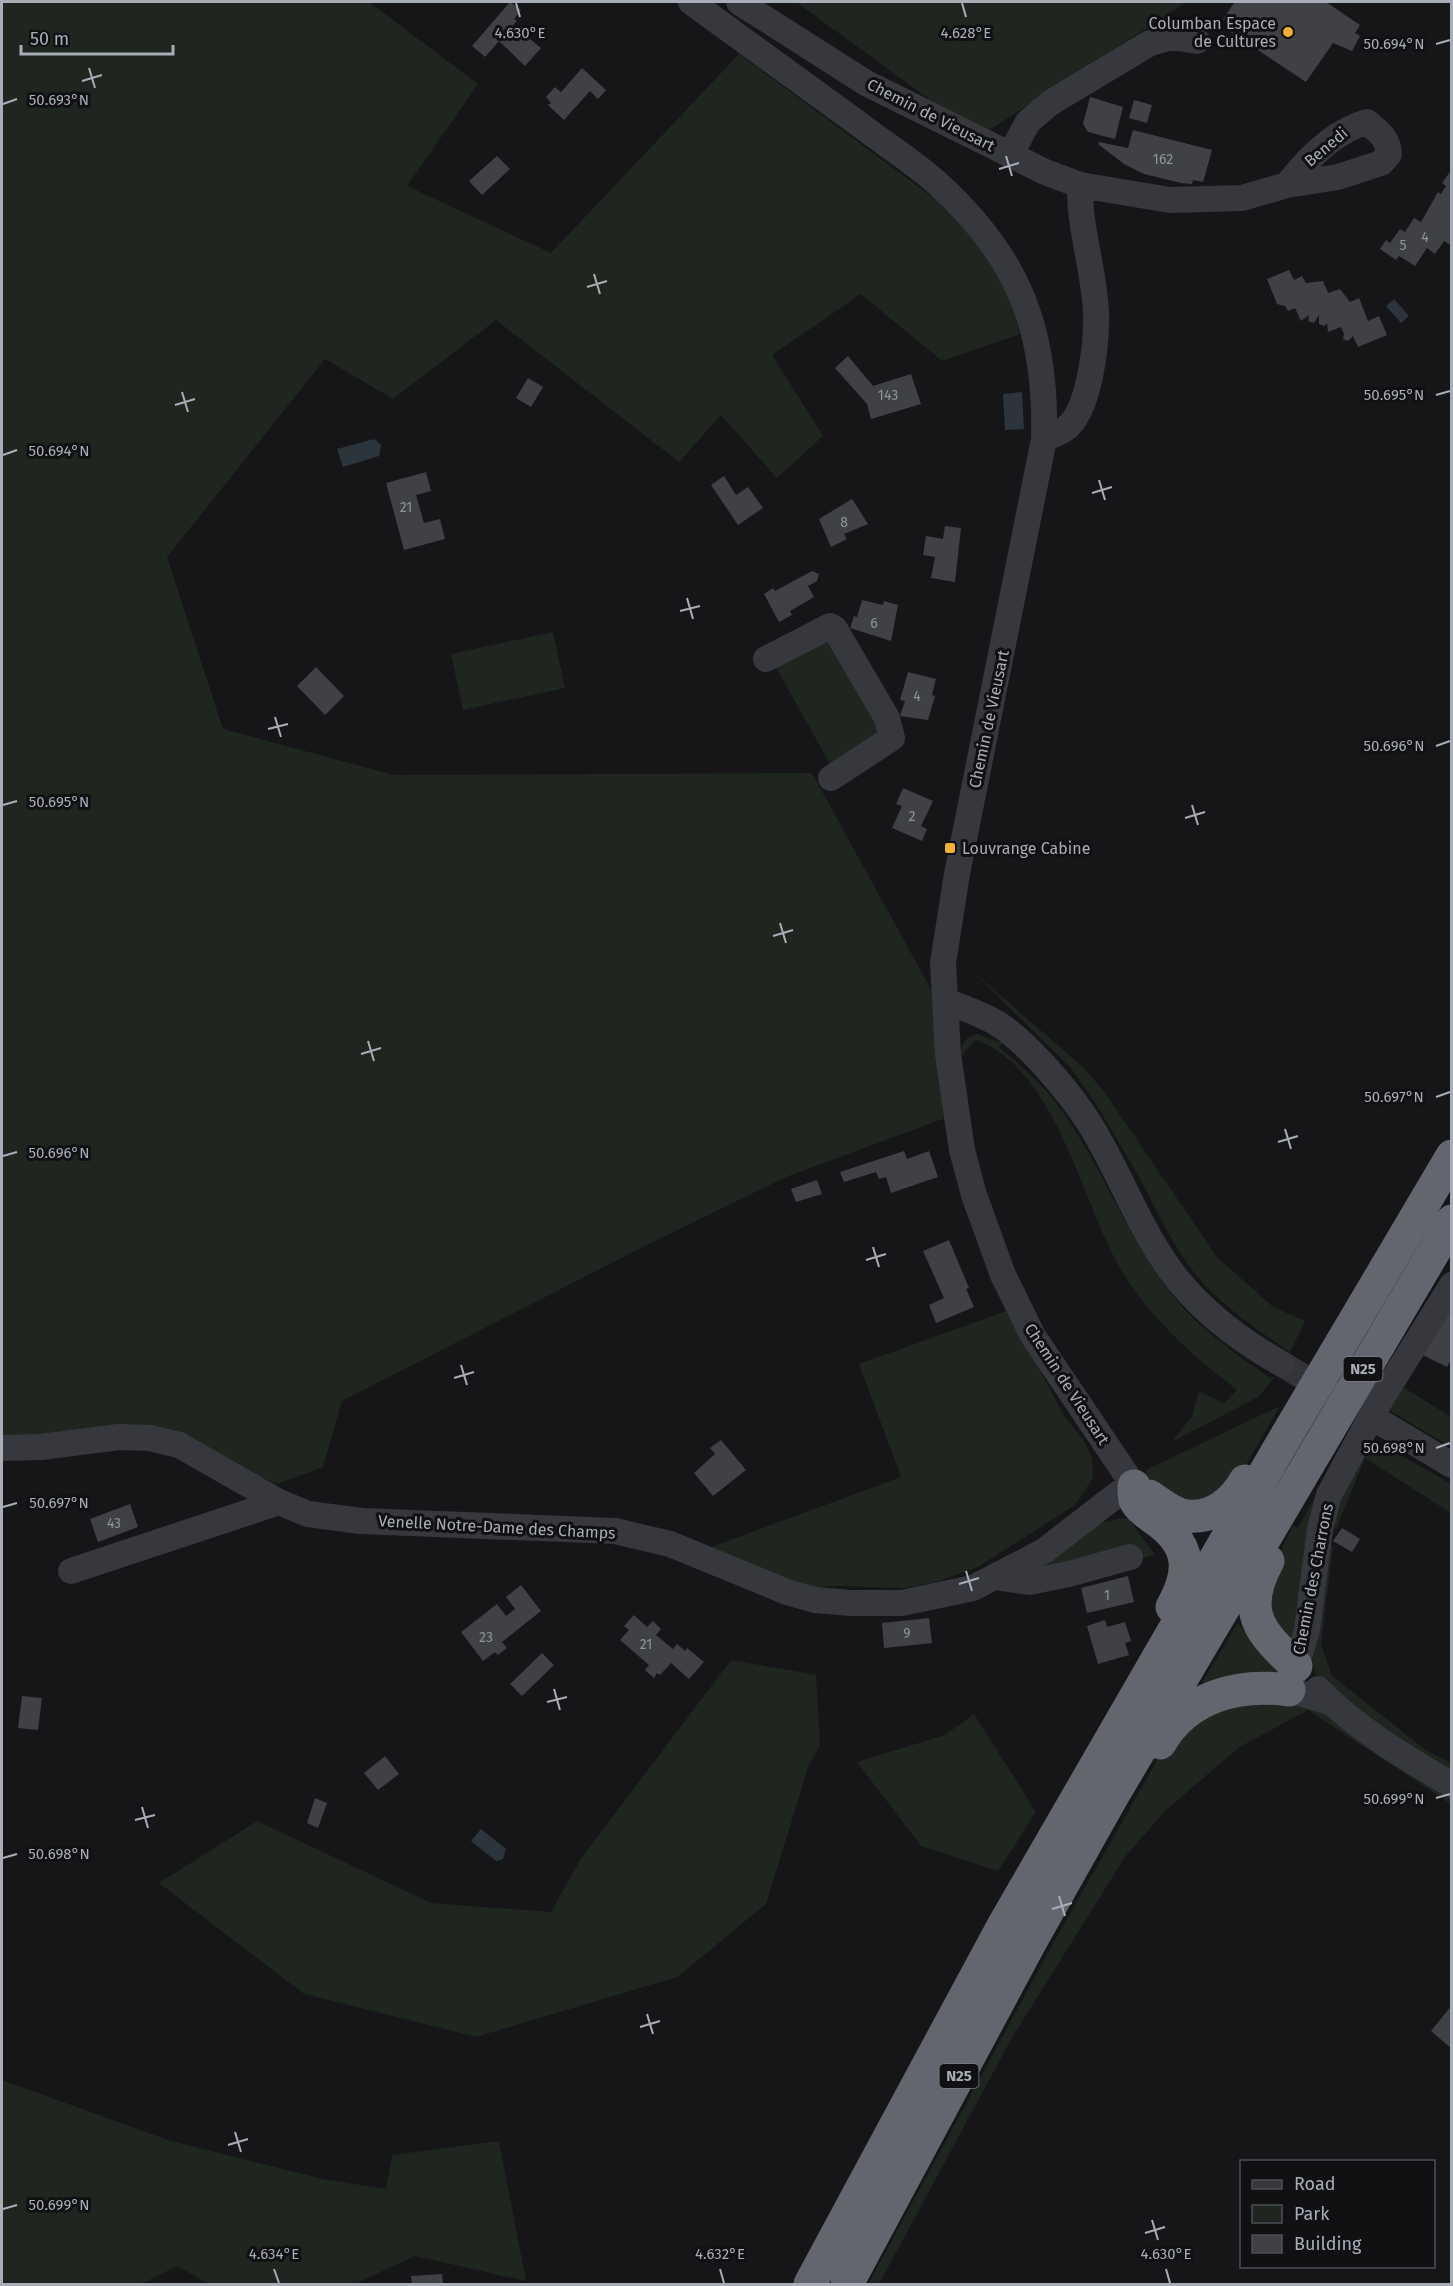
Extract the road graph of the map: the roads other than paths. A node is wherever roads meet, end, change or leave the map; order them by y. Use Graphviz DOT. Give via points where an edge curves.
graph roads {
  1 [pos="691,2"];
  2 [pos="739,2"];
  3 [pos="1197,41"];
  4 [pos="1010,155"];
  5 [pos="1080,185"];
  6 [pos="1287,185"];
  7 [pos="1044,439"];
  8 [pos="766,659"];
  9 [pos="831,778"];
  10 [pos="945,1001"];
  11 [pos="1452,1156"];
  12 [pos="1452,1221"];
  13 [pos="1452,1285"];
  14 [pos="1282,1365"];
  15 [pos="1380,1422"];
  16 [pos="2,1448"];
  17 [pos="1278,1450"];
  18 [pos="1452,1465"];
  19 [pos="1133,1484"];
  20 [pos="279,1502"];
  21 [pos="1276,1518"];
  22 [pos="1130,1557"];
  23 [pos="71,1571"];
  24 [pos="995,1577"];
  25 [pos="1153,1668"];
  26 [pos="1293,1678"];
  27 [pos="1452,1785"];
  28 [pos="1113,1797"];
  29 [pos="810,2284"];
  30 [pos="847,2284"];
  1 -- 7 [label="street, Chemin de Vieusart" via="934,180 975,219 1020,289 1034,330 1043,375"];
  2 -- 4 [label="street, Chemin de Vieusart" via="866,82"];
  3 -- 4 [label="street" via="1173,37 1150,43 1050,103 1028,122"];
  4 -- 5 [label="street, Chemin de Vieusart"];
  5 -- 6 [label="street" via="1170,200 1242,198"];
  5 -- 7 [label="street" via="1079,210 1096,314 1091,363 1078,414 1066,429"];
  7 -- 10 [label="street, Chemin de Vieusart" via="957,874 944,963"];
  8 -- 9 [label="street" via="830,626 887,718 892,738"];
  10 -- 14 [label="street" via="998,1024 1059,1082 1092,1127 1171,1271 1215,1317 1253,1348"];
  10 -- 19 [label="street, Chemin de Vieusart" via="954,1109 962,1150 1003,1275 1033,1336"];
  11 -- 17 [label="highway, N25"];
  12 -- 21 [label="highway, N25"];
  13 -- 26 [label="street, Chemin des Charrons" via="1378,1404 1329,1495 1320,1528 1307,1630"];
  15 -- 18 [label="street"];
  16 -- 20 [label="street, Venelle Notre-Dame des Champs" via="119,1437 150,1438 179,1445"];
  17 -- 19 [label="highway" via="1263,1450 1230,1503 1204,1515 1174,1512"];
  17 -- 25 [label="highway, N25"];
  19 -- 24 [label="street, Venelle Notre-Dame des Champs" via="1044,1551"];
  19 -- 25 [label="highway" via="1135,1500 1174,1534 1185,1559 1186,1575 1179,1593 1146,1651"];
  20 -- 23 [label="street"];
  20 -- 24 [label="street, Venelle Notre-Dame des Champs" via="308,1514 361,1521 615,1531 670,1544 815,1600 902,1603 973,1588"];
  21 -- 26 [label="highway" via="1283,1532 1258,1578 1255,1614"];
  21 -- 28 [label="highway, N25"];
  22 -- 24 [label="street" via="1029,1582"];
  25 -- 29 [label="highway, N25" via="955,2013"];
  26 -- 27 [label="street"];
  26 -- 28 [label="highway" via="1236,1689 1207,1700 1163,1736 1130,1794"];
  28 -- 30 [label="highway, N25"];
}
